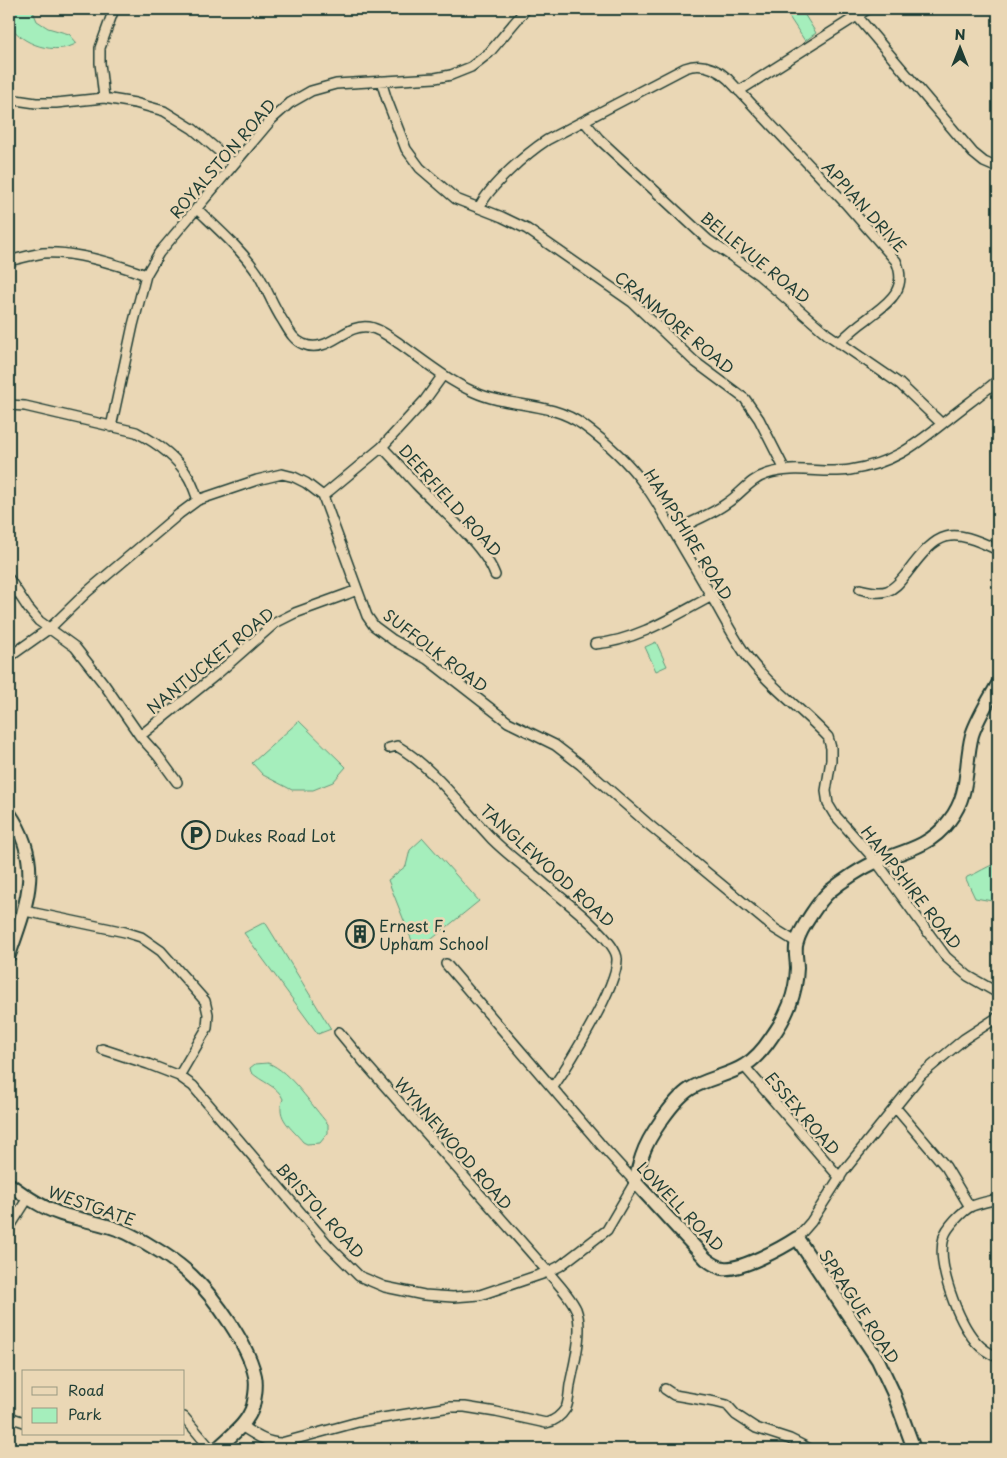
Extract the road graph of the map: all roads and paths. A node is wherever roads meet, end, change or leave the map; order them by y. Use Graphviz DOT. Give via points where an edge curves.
graph roads {
  1 [pos="114,9"];
  2 [pos="526,9"];
  3 [pos="868,9"];
  4 [pos="857,16"];
  5 [pos="382,81"];
  6 [pos="739,91"];
  7 [pos="104,98"];
  8 [pos="9,99"];
  9 [pos="584,121"];
  10 [pos="234,164"];
  11 [pos="998,168"];
  12 [pos="479,208"];
  13 [pos="197,209"];
  14 [pos="9,260"];
  15 [pos="146,275"];
  16 [pos="840,343"];
  17 [pos="443,375"];
  18 [pos="998,380"];
  19 [pos="9,405"];
  20 [pos="942,424"];
  21 [pos="110,427"];
  22 [pos="382,447"];
  23 [pos="785,470"];
  24 [pos="323,496"];
  25 [pos="198,500"];
  26 [pos="673,531"];
  27 [pos="998,550"];
  28 [pos="495,575"];
  29 [pos="9,579"];
  30 [pos="860,589"];
  31 [pos="357,590"];
  32 [pos="712,596"];
  33 [pos="50,628"];
  34 [pos="595,644"];
  35 [pos="9,657"];
  36 [pos="998,684"];
  37 [pos="140,736"];
  38 [pos="389,748"];
  39 [pos="177,782"];
  40 [pos="9,813"];
  41 [pos="876,862"];
  42 [pos="25,911"];
  43 [pos="796,942"];
  44 [pos="9,955"];
  45 [pos="446,964"];
  46 [pos="998,993"];
  47 [pos="998,1018"];
  48 [pos="339,1032"];
  49 [pos="102,1050"];
  50 [pos="744,1066"];
  51 [pos="179,1076"];
  52 [pos="553,1088"];
  53 [pos="895,1107"];
  54 [pos="840,1178"];
  55 [pos="635,1182"];
  56 [pos="9,1184"];
  57 [pos="28,1198"];
  58 [pos="998,1199"];
  59 [pos="970,1207"];
  60 [pos="9,1228"];
  61 [pos="797,1238"];
  62 [pos="548,1272"];
  63 [pos="998,1357"];
  64 [pos="665,1389"];
  65 [pos="9,1417"];
  66 [pos="185,1418"];
  67 [pos="22,1421"];
  68 [pos="241,1426"];
  69 [pos="211,1449"];
  70 [pos="217,1449"];
  71 [pos="810,1449"];
  72 [pos="914,1449"];
  1 -- 7 [label="street" via="100,48"];
  2 -- 5 [label="street, ROYALSTON ROAD" via="489,54 471,67 440,77"];
  3 -- 4 [label="street"];
  4 -- 6 [label="street"];
  4 -- 11 [label="street" via="973,153"];
  5 -- 10 [label="street, ROYALSTON ROAD" via="336,84 300,97 276,115"];
  5 -- 12 [label="street, CRANMORE ROAD" via="386,100 413,160 452,197"];
  6 -- 9 [label="street, APPIAN DRIVE" via="717,70 691,66"];
  6 -- 16 [label="street, APPIAN DRIVE" via="898,264 900,280 893,298"];
  7 -- 8 [label="street" via="56,103"];
  7 -- 10 [label="street" via="164,112 192,129"];
  9 -- 12 [label="street, APPIAN DRIVE" via="532,151 489,192"];
  9 -- 16 [label="street, BELLEVUE ROAD" via="708,240 759,275"];
  10 -- 13 [label="street, ROYALSTON ROAD"];
  12 -- 23 [label="street, CRANMORE ROAD" via="534,233 637,306 694,361 745,399"];
  13 -- 15 [label="street, ROYALSTON ROAD" via="159,253"];
  13 -- 17 [label="street, HAMPSHIRE ROAD" via="247,260 298,341 309,346 322,345 356,328 370,327 381,331"];
  14 -- 15 [label="street" via="44,253 68,254"];
  15 -- 21 [label="street, ROYALSTON ROAD"];
  16 -- 20 [label="street, BELLEVUE ROAD" via="900,384"];
  17 -- 22 [label="street"];
  17 -- 26 [label="street, HAMPSHIRE ROAD" via="480,395 548,409 580,423 638,476"];
  18 -- 20 [label="street"];
  19 -- 21 [label="street"];
  20 -- 23 [label="street" via="910,448 879,464 842,471"];
  21 -- 25 [label="street" via="136,432 153,440 170,454 187,474"];
  22 -- 24 [label="street"];
  22 -- 28 [label="street, DEERFIELD ROAD" via="464,531"];
  23 -- 26 [label="street" via="758,478 720,508"];
  24 -- 25 [label="street" via="294,476 282,474"];
  24 -- 31 [label="street, SUFFOLK ROAD"];
  25 -- 33 [label="street"];
  26 -- 32 [label="street, HAMPSHIRE ROAD"];
  27 -- 30 [label="street" via="968,537 945,538 926,549 893,588 881,592"];
  29 -- 33 [label="street" via="28,608"];
  31 -- 37 [label="street, NANTUCKET ROAD" via="275,623"];
  31 -- 43 [label="street, SUFFOLK ROAD" via="374,626 427,659 508,722 555,745"];
  32 -- 34 [label="street" via="640,632"];
  32 -- 41 [label="street, HAMPSHIRE ROAD" via="729,629 757,668 828,737 831,748 826,791 828,804"];
  33 -- 35 [label="street"];
  33 -- 37 [label="street" via="75,647"];
  36 -- 41 [label="street" via="973,732 960,806 939,833 911,850"];
  37 -- 39 [label="street"];
  38 -- 52 [label="street, TANGLEWOOD ROAD" via="397,746 416,758 494,840 615,948 615,972 608,988"];
  40 -- 42 [label="street" via="26,844 30,868"];
  41 -- 43 [label="street" via="828,892"];
  41 -- 46 [label="street, HAMPSHIRE ROAD" via="946,957 968,976"];
  42 -- 44 [label="street"];
  42 -- 51 [label="street" via="125,932 141,937 161,951 206,1000 207,1028"];
  43 -- 50 [label="street, BRISTOL ROAD" via="797,968 792,1003 770,1040"];
  45 -- 52 [label="street, LOWELL ROAD"];
  47 -- 53 [label="street, LOWELL ROAD" via="935,1061"];
  48 -- 62 [label="street, WYNNEWOOD ROAD"];
  49 -- 51 [label="street, BRISTOL ROAD"];
  50 -- 54 [label="street, ESSEX ROAD"];
  50 -- 55 [label="street, BRISTOL ROAD" via="702,1082 672,1106 642,1154"];
  51 -- 62 [label="street, BRISTOL ROAD" via="194,1086 329,1246 359,1276 385,1287 453,1297 480,1295"];
  52 -- 55 [label="street, LOWELL ROAD"];
  53 -- 54 [label="street, LOWELL ROAD"];
  53 -- 59 [label="street" via="946,1167"];
  54 -- 61 [label="street, LOWELL ROAD"];
  55 -- 61 [label="street, LOWELL ROAD" via="706,1259 719,1268 733,1269"];
  55 -- 62 [label="street, BRISTOL ROAD" via="607,1230"];
  56 -- 57 [label="street, WESTGATE"];
  57 -- 60 [label="street"];
  57 -- 68 [label="street, WESTGATE" via="61,1214 127,1233 167,1256 192,1276 228,1320 250,1361 255,1377 255,1394 252,1408"];
  58 -- 59 [label="street"];
  59 -- 63 [label="street" via="951,1224 944,1236 946,1278 960,1317 976,1342"];
  61 -- 72 [label="street, SPRAGUE ROAD" via="878,1360"];
  62 -- 68 [label="street, WYNNEWOOD ROAD" via="576,1310 579,1325 567,1407 553,1422 450,1407 358,1422 281,1443 261,1438"];
  64 -- 71 [label="street" via="674,1395 727,1405 756,1428"];
  65 -- 67 [label="street"];
  66 -- 69 [label="street"];
  68 -- 70 [label="street, WESTGATE"];
}
